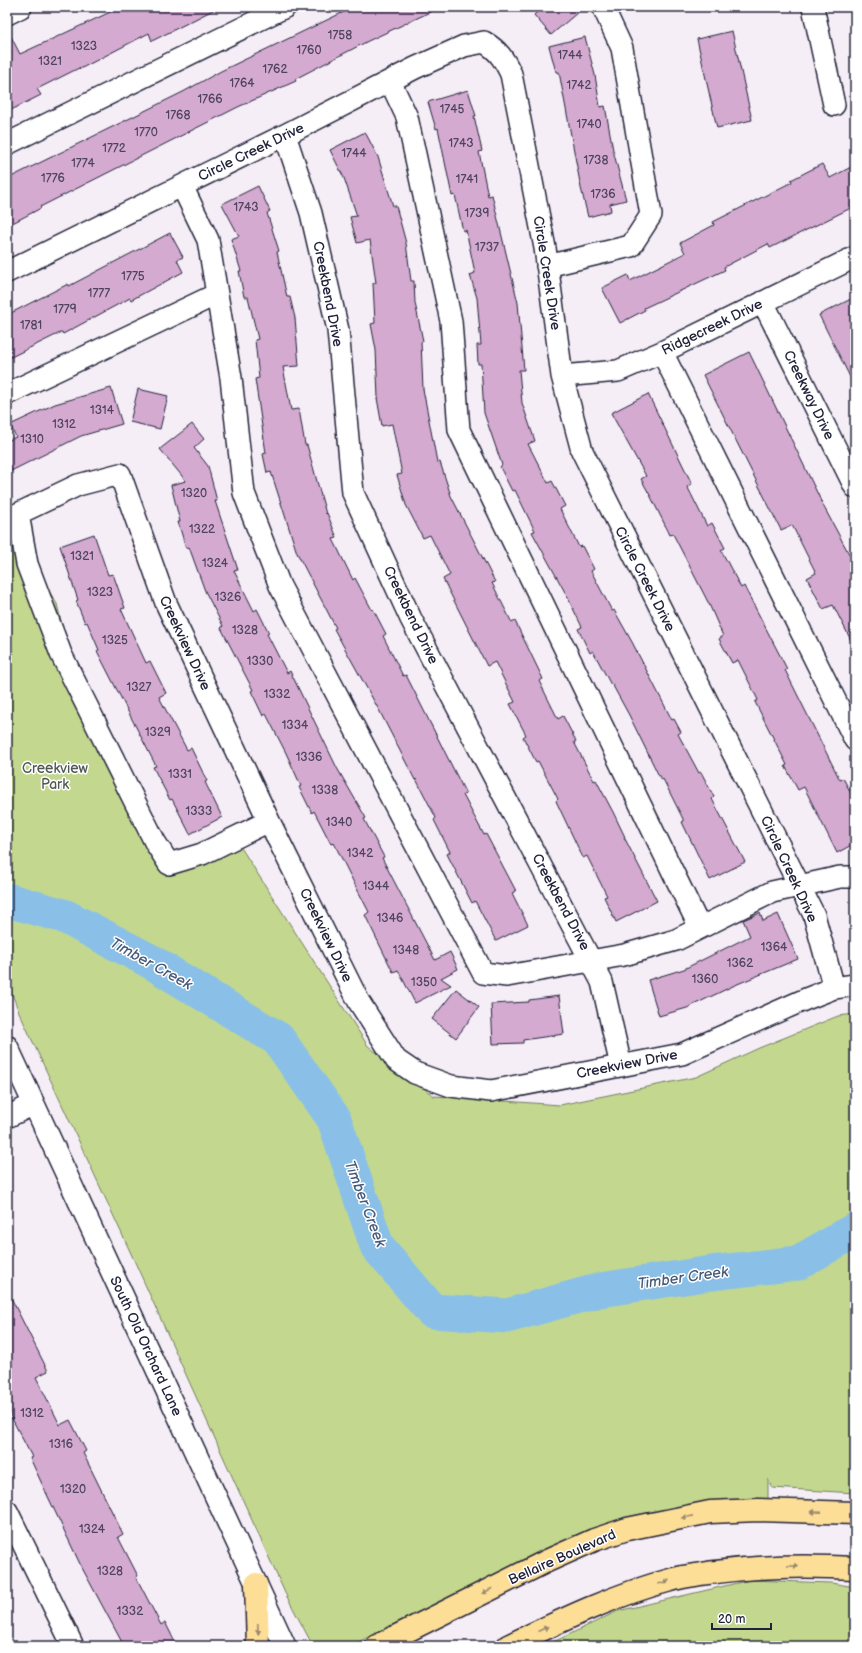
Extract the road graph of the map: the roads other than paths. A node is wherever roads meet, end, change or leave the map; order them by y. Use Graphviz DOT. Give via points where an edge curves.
graph roads {
  1 [pos="21,7"];
  2 [pos="285,7"];
  3 [pos="603,7"];
  4 [pos="813,7"];
  5 [pos="7,14"];
  6 [pos="390,81"];
  7 [pos="834,105"];
  8 [pos="285,136"];
  9 [pos="7,144"];
  10 [pos="182,186"];
  11 [pos="855,257"];
  12 [pos="547,266"];
  13 [pos="7,272"];
  14 [pos="217,294"];
  15 [pos="763,302"];
  16 [pos="662,352"];
  17 [pos="562,376"];
  18 [pos="7,394"];
  19 [pos="855,487"];
  20 [pos="13,516"];
  21 [pos="855,740"];
  22 [pos="269,821"];
  23 [pos="855,877"];
  24 [pos="799,886"];
  25 [pos="700,928"];
  26 [pos="592,961"];
  27 [pos="855,985"];
  28 [pos="834,988"];
  29 [pos="7,1046"];
  30 [pos="622,1066"];
  31 [pos="34,1104"];
  32 [pos="7,1117"];
  33 [pos="7,1511"];
  34 [pos="855,1513"];
  35 [pos="855,1568"];
  36 [pos="256,1584"];
  37 [pos="73,1646"];
  38 [pos="258,1646"];
  39 [pos="285,1646"];
  40 [pos="377,1646"];
  41 [pos="508,1646"];
  1 -- 5 [label="street"];
  2 -- 9 [label="street"];
  3 -- 12 [label="street" via="622,48 651,215 631,246"];
  4 -- 7 [label="street"];
  6 -- 8 [label="street, Circle Creek Drive"];
  6 -- 12 [label="street, Circle Creek Drive" via="464,46 484,42 505,59"];
  6 -- 25 [label="street" via="406,117 451,321 459,430"];
  8 -- 10 [label="street, Circle Creek Drive"];
  8 -- 26 [label="street, Creekbend Drive" via="311,213 338,330 353,493 411,619"];
  10 -- 13 [label="street, Circle Creek Drive"];
  10 -- 14 [label="street" via="208,240"];
  11 -- 15 [label="street, Ridgecreek Drive"];
  12 -- 17 [label="street, Circle Creek Drive"];
  14 -- 18 [label="street"];
  14 -- 26 [label="street" via="231,378 244,493 280,586 483,973 507,976"];
  15 -- 16 [label="street, Ridgecreek Drive"];
  15 -- 19 [label="street, Creekway Drive"];
  16 -- 17 [label="street, Ridgecreek Drive" via="618,371"];
  16 -- 21 [label="street"];
  17 -- 24 [label="street, Circle Creek Drive" via="582,451"];
  20 -- 22 [label="street" via="27,564 61,654 155,842 169,864 202,854"];
  20 -- 22 [label="street, Creekview Drive" via="78,485 120,474 166,603"];
  22 -- 30 [label="street, Creekview Drive" via="359,1002 396,1060 415,1073 450,1086 491,1091"];
  23 -- 24 [label="street" via="840,877"];
  24 -- 25 [label="street" via="772,892"];
  24 -- 28 [label="street, Circle Creek Drive" via="814,915"];
  25 -- 26 [label="street" via="676,940"];
  26 -- 30 [label="street, Creekbend Drive" via="609,1005"];
  27 -- 28 [label="street, Creekview Drive"];
  28 -- 30 [label="street, Creekview Drive" via="682,1054"];
  29 -- 31 [label="street, South Old Orchard Lane"];
  31 -- 32 [label="street"];
  31 -- 36 [label="street, South Old Orchard Lane"];
  33 -- 37 [label="street"];
  34 -- 40 [label="main road, Bellaire Boulevard, one-way" via="758,1510 710,1512 627,1529 594,1540 547,1561"];
  41 -- 35 [label="main road, one-way" via="608,1601 675,1578 774,1566"];
  36 -- 38 [label="main road, one-way"];
  36 -- 39 [label="street, South Old Orchard Lane"];
}
